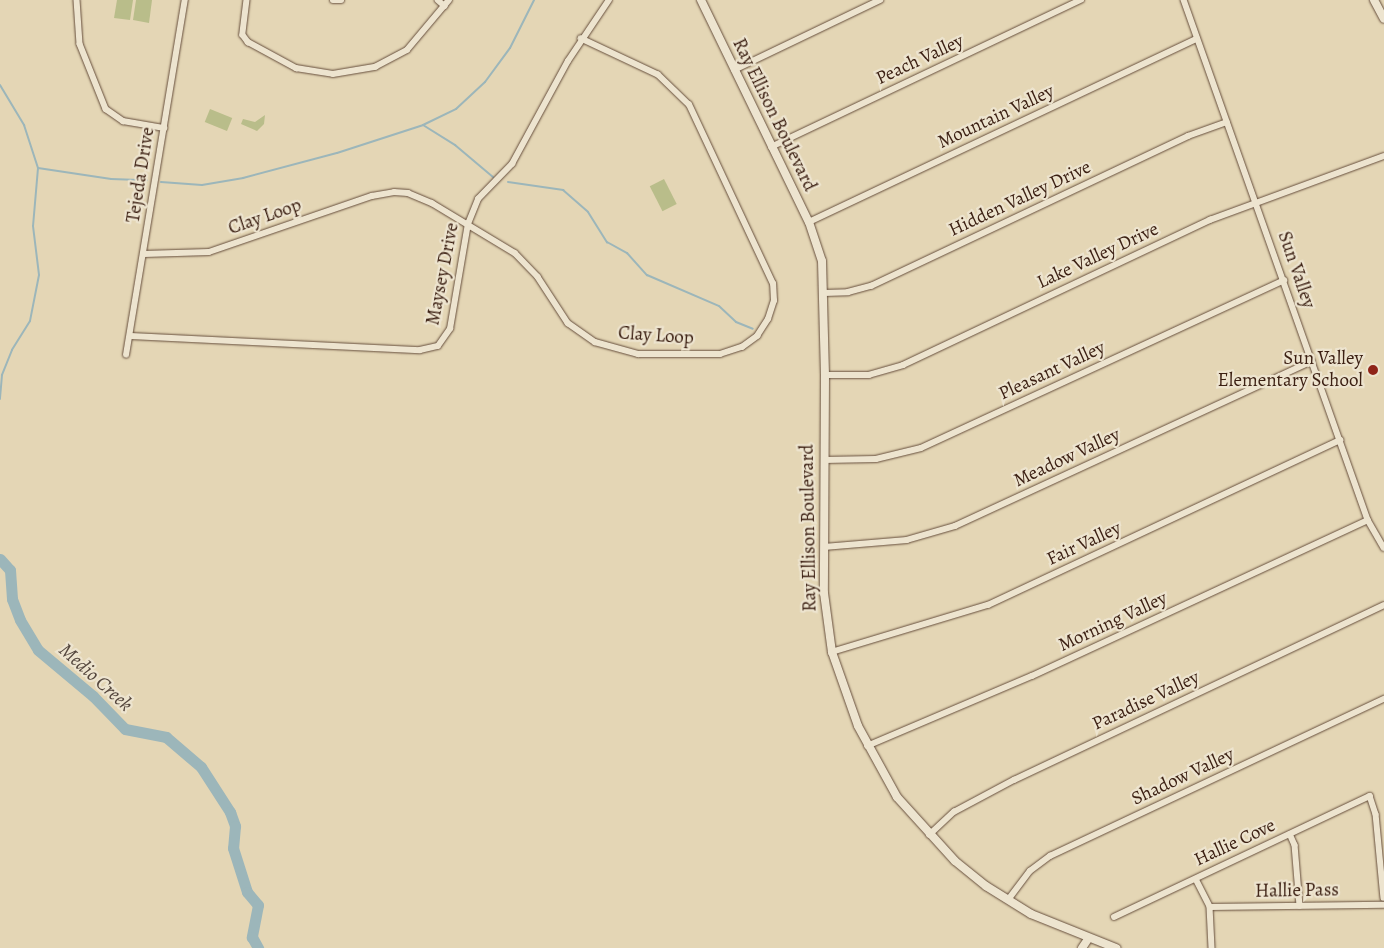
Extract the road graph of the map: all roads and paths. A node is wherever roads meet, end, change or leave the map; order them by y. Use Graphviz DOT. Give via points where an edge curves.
graph roads {
  1 [pos="77,0"];
  2 [pos="185,0"];
  3 [pos="247,0"];
  4 [pos="333,0"];
  5 [pos="341,0"];
  6 [pos="438,0"];
  7 [pos="449,0"];
  8 [pos="609,0"];
  9 [pos="701,0"];
  10 [pos="880,0"];
  11 [pos="1081,0"];
  12 [pos="1184,0"];
  13 [pos="1374,0"];
  14 [pos="445,6"];
  15 [pos="1384,18"];
  16 [pos="581,39"];
  17 [pos="1197,39"];
  18 [pos="734,70"];
  19 [pos="1227,122"];
  20 [pos="164,128"];
  21 [pos="771,146"];
  22 [pos="1384,156"];
  23 [pos="1256,201"];
  24 [pos="809,222"];
  25 [pos="468,224"];
  26 [pos="144,254"];
  27 [pos="1284,280"];
  28 [pos="824,293"];
  29 [pos="131,336"];
  30 [pos="126,355"];
  31 [pos="1312,361"];
  32 [pos="825,375"];
  33 [pos="1340,440"];
  34 [pos="824,460"];
  35 [pos="1368,520"];
  36 [pos="824,547"];
  37 [pos="1384,548"];
  38 [pos="1384,605"];
  39 [pos="832,652"];
  40 [pos="1384,698"];
  41 [pos="867,746"];
  42 [pos="1290,834"];
  43 [pos="929,835"];
  44 [pos="1382,849"];
  45 [pos="1196,878"];
  46 [pos="1384,898"];
  47 [pos="1008,900"];
  48 [pos="1384,905"];
  49 [pos="1300,906"];
  50 [pos="1210,907"];
  51 [pos="1114,917"];
  52 [pos="1088,939"];
  53 [pos="1082,948"];
  54 [pos="1116,948"];
  55 [pos="1212,948"];
  1 -- 20 [label="street" via="80,44 106,108 123,121"];
  2 -- 20 [label="street, Tejeda Drive"];
  3 -- 14 [label="street" via="243,35 250,44 307,71 333,74 364,70 407,50"];
  4 -- 5 [label="street"];
  6 -- 14 [label="street"];
  7 -- 14 [label="street"];
  8 -- 16 [label="street, Maysey Drive"];
  9 -- 18 [label="street, Ray Ellison Boulevard"];
  10 -- 18 [label="street"];
  11 -- 21 [label="street, Peach Valley"];
  12 -- 17 [label="street, Sun Valley"];
  13 -- 15 [label="street"];
  16 -- 25 [label="street, Maysey Drive" via="526,143 506,172 478,199"];
  16 -- 25 [label="street, Clay Loop" via="658,75 689,105 771,275 774,302 763,329 742,347 720,354 638,354 605,347 568,324 538,277 515,253"];
  17 -- 19 [label="street, Sun Valley"];
  17 -- 24 [label="street, Mountain Valley"];
  18 -- 21 [label="street, Ray Ellison Boulevard"];
  19 -- 23 [label="street, Sun Valley"];
  19 -- 28 [label="street, Hidden Valley Drive" via="1188,136 871,286"];
  20 -- 26 [label="street, Tejeda Drive"];
  21 -- 24 [label="street, Ray Ellison Boulevard"];
  22 -- 23 [label="street, Lake Valley Drive"];
  23 -- 27 [label="street, Sun Valley"];
  23 -- 32 [label="street, Lake Valley Drive" via="903,365 869,375"];
  24 -- 28 [label="street, Ray Ellison Boulevard" via="822,261"];
  25 -- 26 [label="street, Clay Loop" via="416,196 394,192 217,250"];
  25 -- 29 [label="street, Maysey Drive" via="450,329 443,342 434,348"];
  26 -- 29 [label="street, Tejeda Drive"];
  27 -- 31 [label="street, Sun Valley"];
  27 -- 34 [label="street, Pleasant Valley" via="921,448 876,459"];
  28 -- 32 [label="street, Ray Ellison Boulevard"];
  29 -- 30 [label="street, Tejeda Drive"];
  31 -- 33 [label="street, Sun Valley"];
  31 -- 36 [label="street, Meadow Valley" via="955,526 907,540"];
  32 -- 34 [label="street, Ray Ellison Boulevard"];
  33 -- 35 [label="street, Sun Valley"];
  33 -- 39 [label="street, Fair Valley" via="988,605"];
  34 -- 36 [label="street, Ray Ellison Boulevard"];
  35 -- 37 [label="street, Sun Valley"];
  35 -- 41 [label="street, Morning Valley" via="1032,676"];
  36 -- 39 [label="street, Ray Ellison Boulevard" via="824,593"];
  38 -- 43 [label="street, Paradise Valley" via="1014,780 954,812"];
  39 -- 41 [label="street, Ray Ellison Boulevard"];
  40 -- 47 [label="street, Shadow Valley" via="1050,856 1030,871"];
  41 -- 43 [label="street, Ray Ellison Boulevard" via="897,796"];
  42 -- 44 [label="street, Hallie Cove" via="1370,796"];
  42 -- 45 [label="street, Hallie Cove"];
  42 -- 49 [label="street" via="1296,846"];
  43 -- 47 [label="street, Ray Ellison Boulevard" via="979,880"];
  44 -- 46 [label="street"];
  45 -- 50 [label="street"];
  45 -- 51 [label="street, Hallie Cove"];
  47 -- 52 [label="street, Ray Ellison Boulevard"];
  48 -- 49 [label="street, Hallie Pass"];
  49 -- 50 [label="street, Hallie Pass"];
  50 -- 55 [label="street"];
  52 -- 53 [label="street"];
  52 -- 54 [label="street, Ray Ellison Boulevard"];
}
